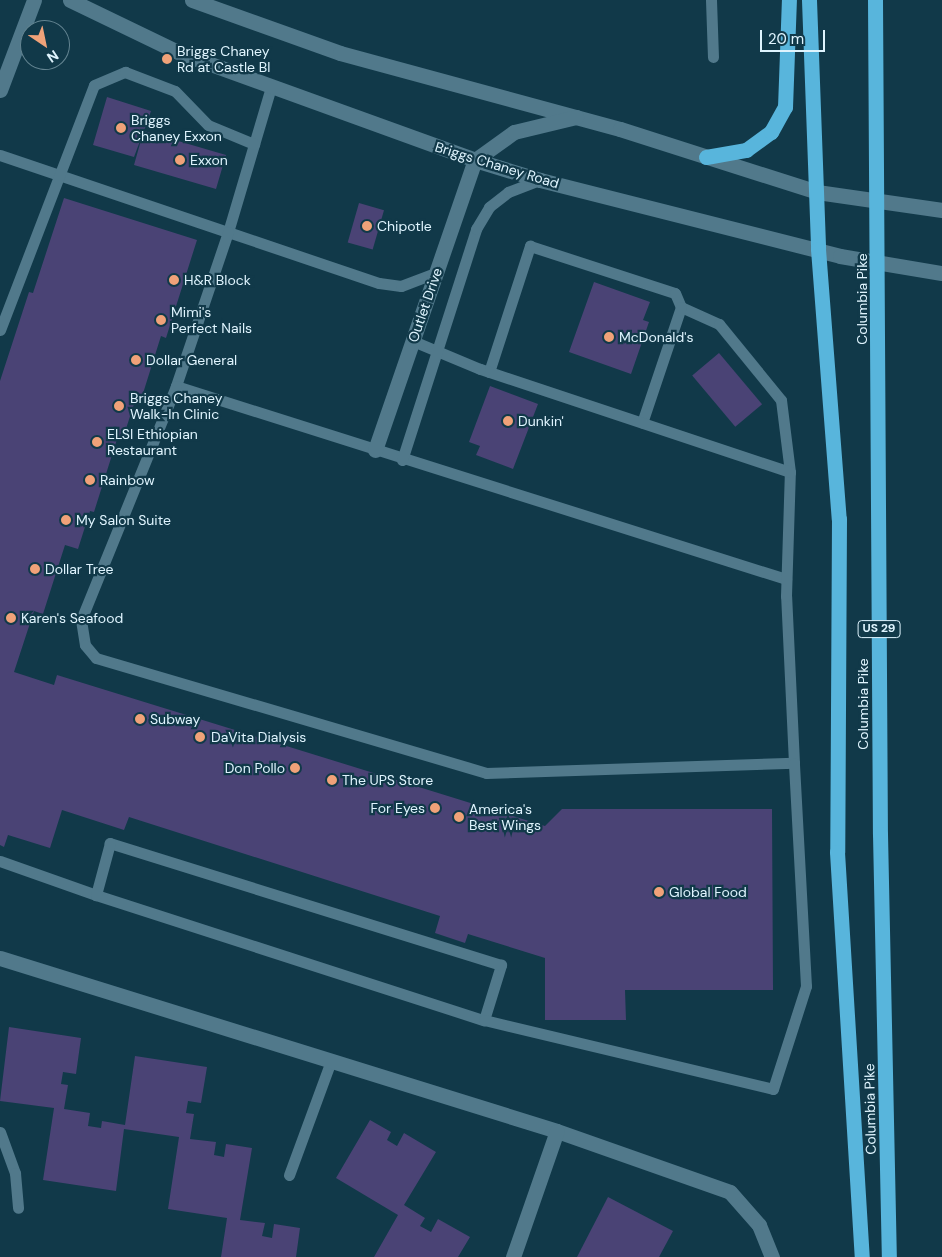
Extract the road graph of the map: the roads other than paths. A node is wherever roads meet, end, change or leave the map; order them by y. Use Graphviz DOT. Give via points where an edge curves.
graph roads {
  1 [pos="34,0"];
  2 [pos="70,0"];
  3 [pos="192,0"];
  4 [pos="712,0"];
  5 [pos="788,0"];
  6 [pos="809,0"];
  7 [pos="875,0"];
  8 [pos="712,57"];
  9 [pos="271,87"];
  10 [pos="0,90"];
  11 [pos="578,117"];
  12 [pos="254,144"];
  13 [pos="0,155"];
  14 [pos="706,157"];
  15 [pos="475,160"];
  16 [pos="60,175"];
  17 [pos="540,180"];
  18 [pos="817,192"];
  19 [pos="942,210"];
  20 [pos="228,232"];
  21 [pos="818,249"];
  22 [pos="437,272"];
  23 [pos="942,273"];
  24 [pos="681,307"];
  25 [pos="0,330"];
  26 [pos="413,341"];
  27 [pos="437,350"];
  28 [pos="489,372"];
  29 [pos="176,386"];
  30 [pos="642,423"];
  31 [pos="375,450"];
  32 [pos="402,460"];
  33 [pos="790,472"];
  34 [pos="786,579"];
  35 [pos="794,763"];
  36 [pos="0,861"];
  37 [pos="96,895"];
  38 [pos="0,958"];
  39 [pos="484,1020"];
  40 [pos="331,1061"];
  41 [pos="556,1130"];
  42 [pos="0,1132"];
  43 [pos="289,1175"];
  44 [pos="18,1208"];
  45 [pos="513,1257"];
  46 [pos="772,1257"];
  47 [pos="862,1257"];
  48 [pos="889,1257"];
  1 -- 10 [label="main road"];
  2 -- 9 [label="main road, Briggs Chaney Road" via="180,53"];
  3 -- 11 [label="main road" via="340,54"];
  4 -- 8 [label="lane"];
  5 -- 14 [label="highway" via="785,107 771,132 746,150"];
  6 -- 18 [label="highway"];
  7 -- 48 [label="highway, Columbia Pike / US 29" via="880,834"];
  9 -- 12 [label="lane"];
  9 -- 15 [label="main road, Briggs Chaney Road"];
  11 -- 14 [label="main road"];
  11 -- 15 [label="main road" via="514,132"];
  12 -- 16 [label="lane" via="208,124 175,91 125,72 94,85"];
  12 -- 20 [label="lane"];
  13 -- 16 [label="lane"];
  14 -- 18 [label="main road"];
  15 -- 17 [label="main road, Briggs Chaney Road"];
  15 -- 22 [label="main road, Outlet Drive"];
  16 -- 20 [label="lane"];
  16 -- 25 [label="lane"];
  17 -- 21 [label="main road, Briggs Chaney Road"];
  17 -- 27 [label="lane" via="508,192 489,207 476,229"];
  18 -- 19 [label="main road"];
  18 -- 21 [label="highway"];
  20 -- 22 [label="lane" via="379,283 401,286"];
  20 -- 29 [label="lane"];
  21 -- 23 [label="main road, Briggs Chaney Road" via="840,256"];
  21 -- 47 [label="highway" via="839,519 837,852"];
  22 -- 26 [label="main road, Outlet Drive"];
  24 -- 28 [label="lane" via="675,292 530,246"];
  24 -- 30 [label="lane"];
  24 -- 33 [label="lane" via="720,324 781,400"];
  26 -- 27 [label="lane"];
  26 -- 31 [label="main road, Outlet Drive"];
  27 -- 28 [label="lane"];
  27 -- 32 [label="lane"];
  28 -- 30 [label="lane"];
  29 -- 31 [label="lane"];
  29 -- 35 [label="lane" via="81,620 85,645 96,658 486,773"];
  30 -- 33 [label="lane"];
  31 -- 32 [label="lane"];
  32 -- 34 [label="lane"];
  33 -- 34 [label="lane"];
  34 -- 35 [label="lane"];
  35 -- 39 [label="lane" via="806,986 773,1089"];
  36 -- 37 [label="lane"];
  37 -- 39 [label="lane"];
  37 -- 39 [label="lane" via="110,843 501,965"];
  38 -- 40 [label="main road"];
  40 -- 41 [label="main road"];
  40 -- 43 [label="lane"];
  41 -- 45 [label="main road"];
  41 -- 46 [label="main road" via="730,1192 759,1225"];
  42 -- 44 [label="lane" via="15,1172"];
}
